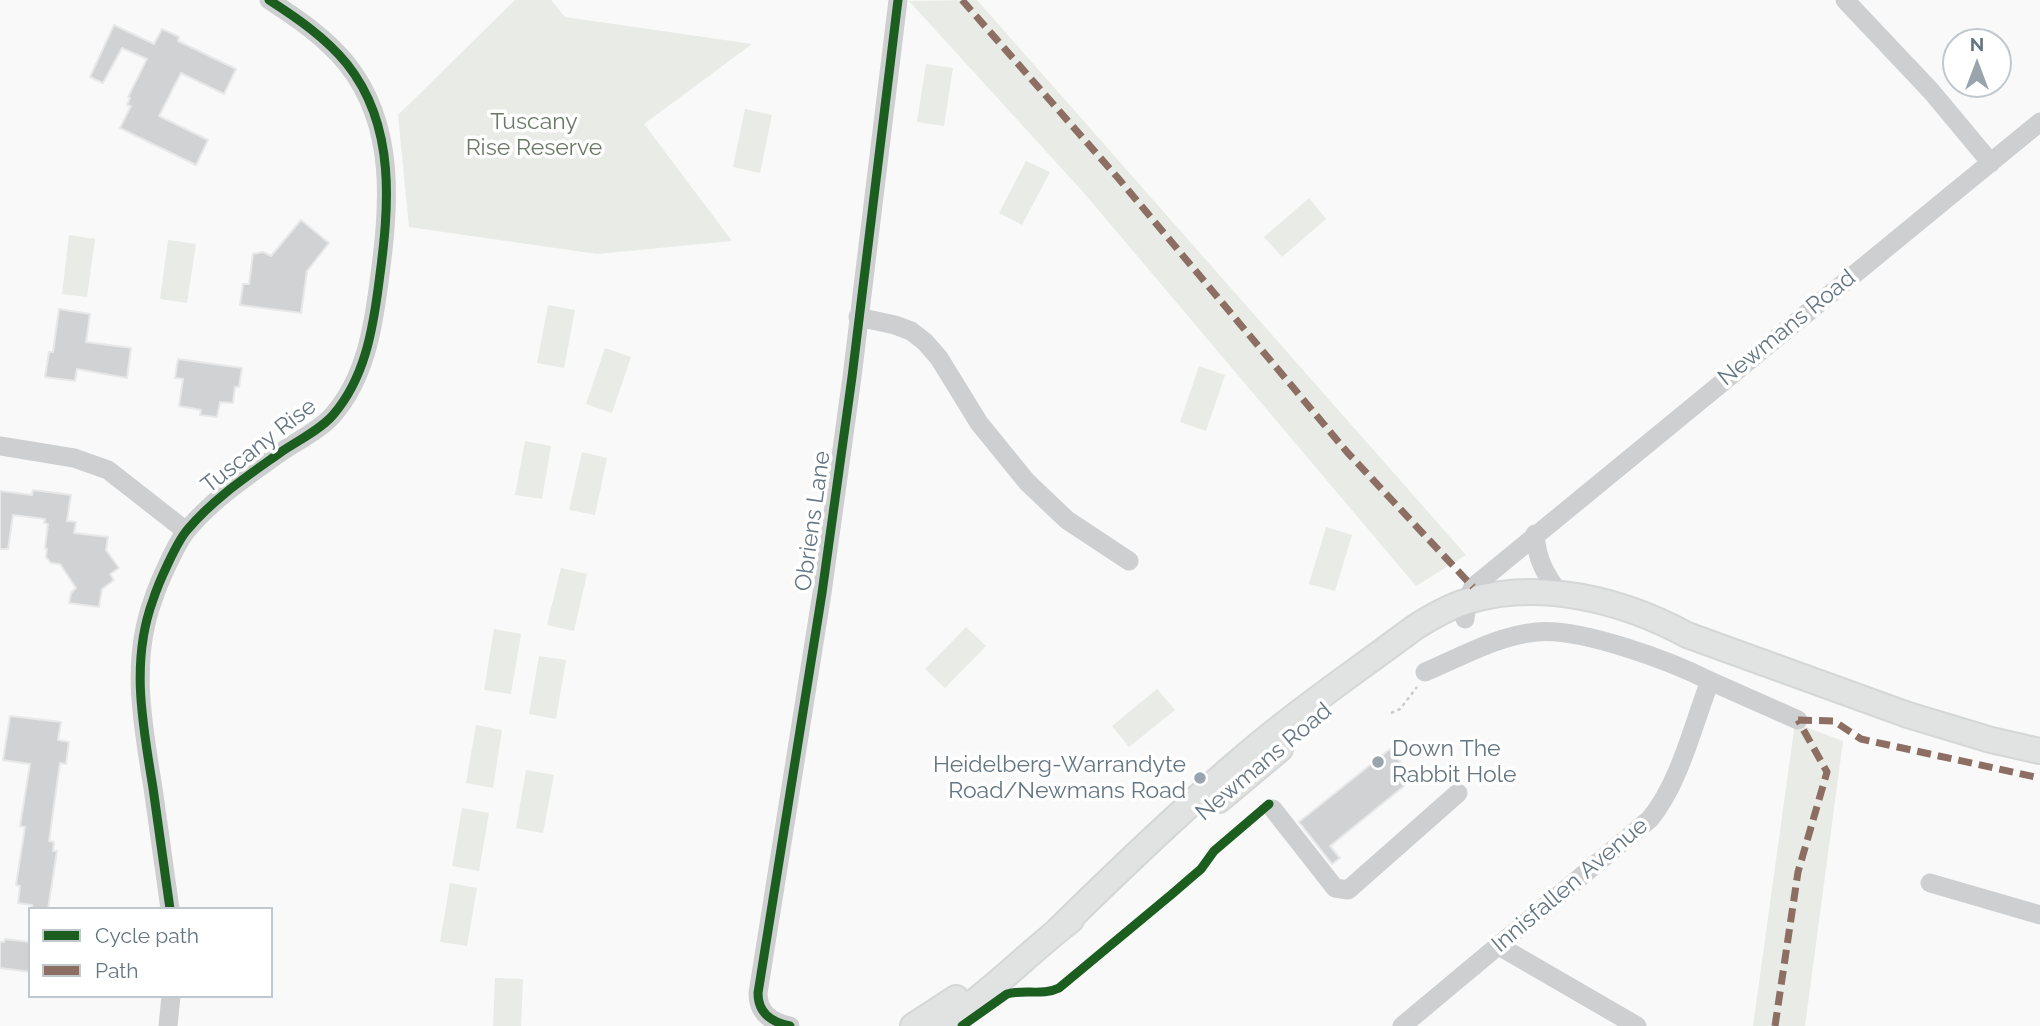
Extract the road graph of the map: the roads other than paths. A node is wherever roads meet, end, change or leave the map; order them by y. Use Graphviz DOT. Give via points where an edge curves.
graph roads {
  1 [pos="269,0"];
  2 [pos="898,0"];
  3 [pos="1846,0"];
  4 [pos="2040,122"];
  5 [pos="1991,163"];
  6 [pos="858,317"];
  7 [pos="0,446"];
  8 [pos="186,531"];
  9 [pos="1535,534"];
  10 [pos="1129,561"];
  11 [pos="1560,595"];
  12 [pos="1466,610"];
  13 [pos="1687,635"];
  14 [pos="1425,672"];
  15 [pos="1710,681"];
  16 [pos="1798,720"];
  17 [pos="2040,751"];
  18 [pos="1458,793"];
  19 [pos="1273,809"];
  20 [pos="1930,883"];
  21 [pos="170,907"];
  22 [pos="2040,915"];
  23 [pos="1499,946"];
  24 [pos="1034,950"];
  25 [pos="171,998"];
  26 [pos="168,1026"];
  27 [pos="790,1026"];
  28 [pos="913,1026"];
  29 [pos="942,1026"];
  30 [pos="1402,1026"];
  31 [pos="1637,1026"];
  1 -- 8 [label="street, Tuscany Rise" via="316,33 347,64 377,122 384,150 387,210 373,330 356,380 332,416 230,488"];
  2 -- 6 [label="street, Obriens Lane"];
  3 -- 5 [label="street"];
  4 -- 5 [label="street, Newmans Road"];
  5 -- 9 [label="street, Newmans Road"];
  6 -- 10 [label="street" via="895,325 925,342 1003,456 1027,482 1067,520"];
  6 -- 27 [label="street, Obriens Lane" via="822,593 758,993 765,1016"];
  7 -- 8 [label="street" via="74,458 108,470"];
  8 -- 21 [label="street, Tuscany Rise" via="153,599 138,683"];
  9 -- 11 [label="street" via="1540,565"];
  9 -- 12 [label="street, Newmans Road" via="1473,587"];
  11 -- 12 [label="main road" via="1517,593"];
  11 -- 13 [label="main road" via="1615,606"];
  12 -- 13 [label="main road" via="1561,610"];
  12 -- 24 [label="main road, Newmans Road" via="1378,668"];
  13 -- 17 [label="main road" via="1908,715"];
  14 -- 15 [label="street" via="1513,636 1555,631 1623,648"];
  15 -- 16 [label="street"];
  15 -- 23 [label="street, Innisfallen Avenue" via="1659,808"];
  18 -- 19 [label="street" via="1348,890 1335,888"];
  20 -- 22 [label="street"];
  23 -- 30 [label="street, Innisfallen Avenue"];
  23 -- 31 [label="street"];
  24 -- 28 [label="main road, Newmans Road"];
  24 -- 29 [label="main road, Newmans Road" via="1002,981"];
  25 -- 26 [label="street"];
}
